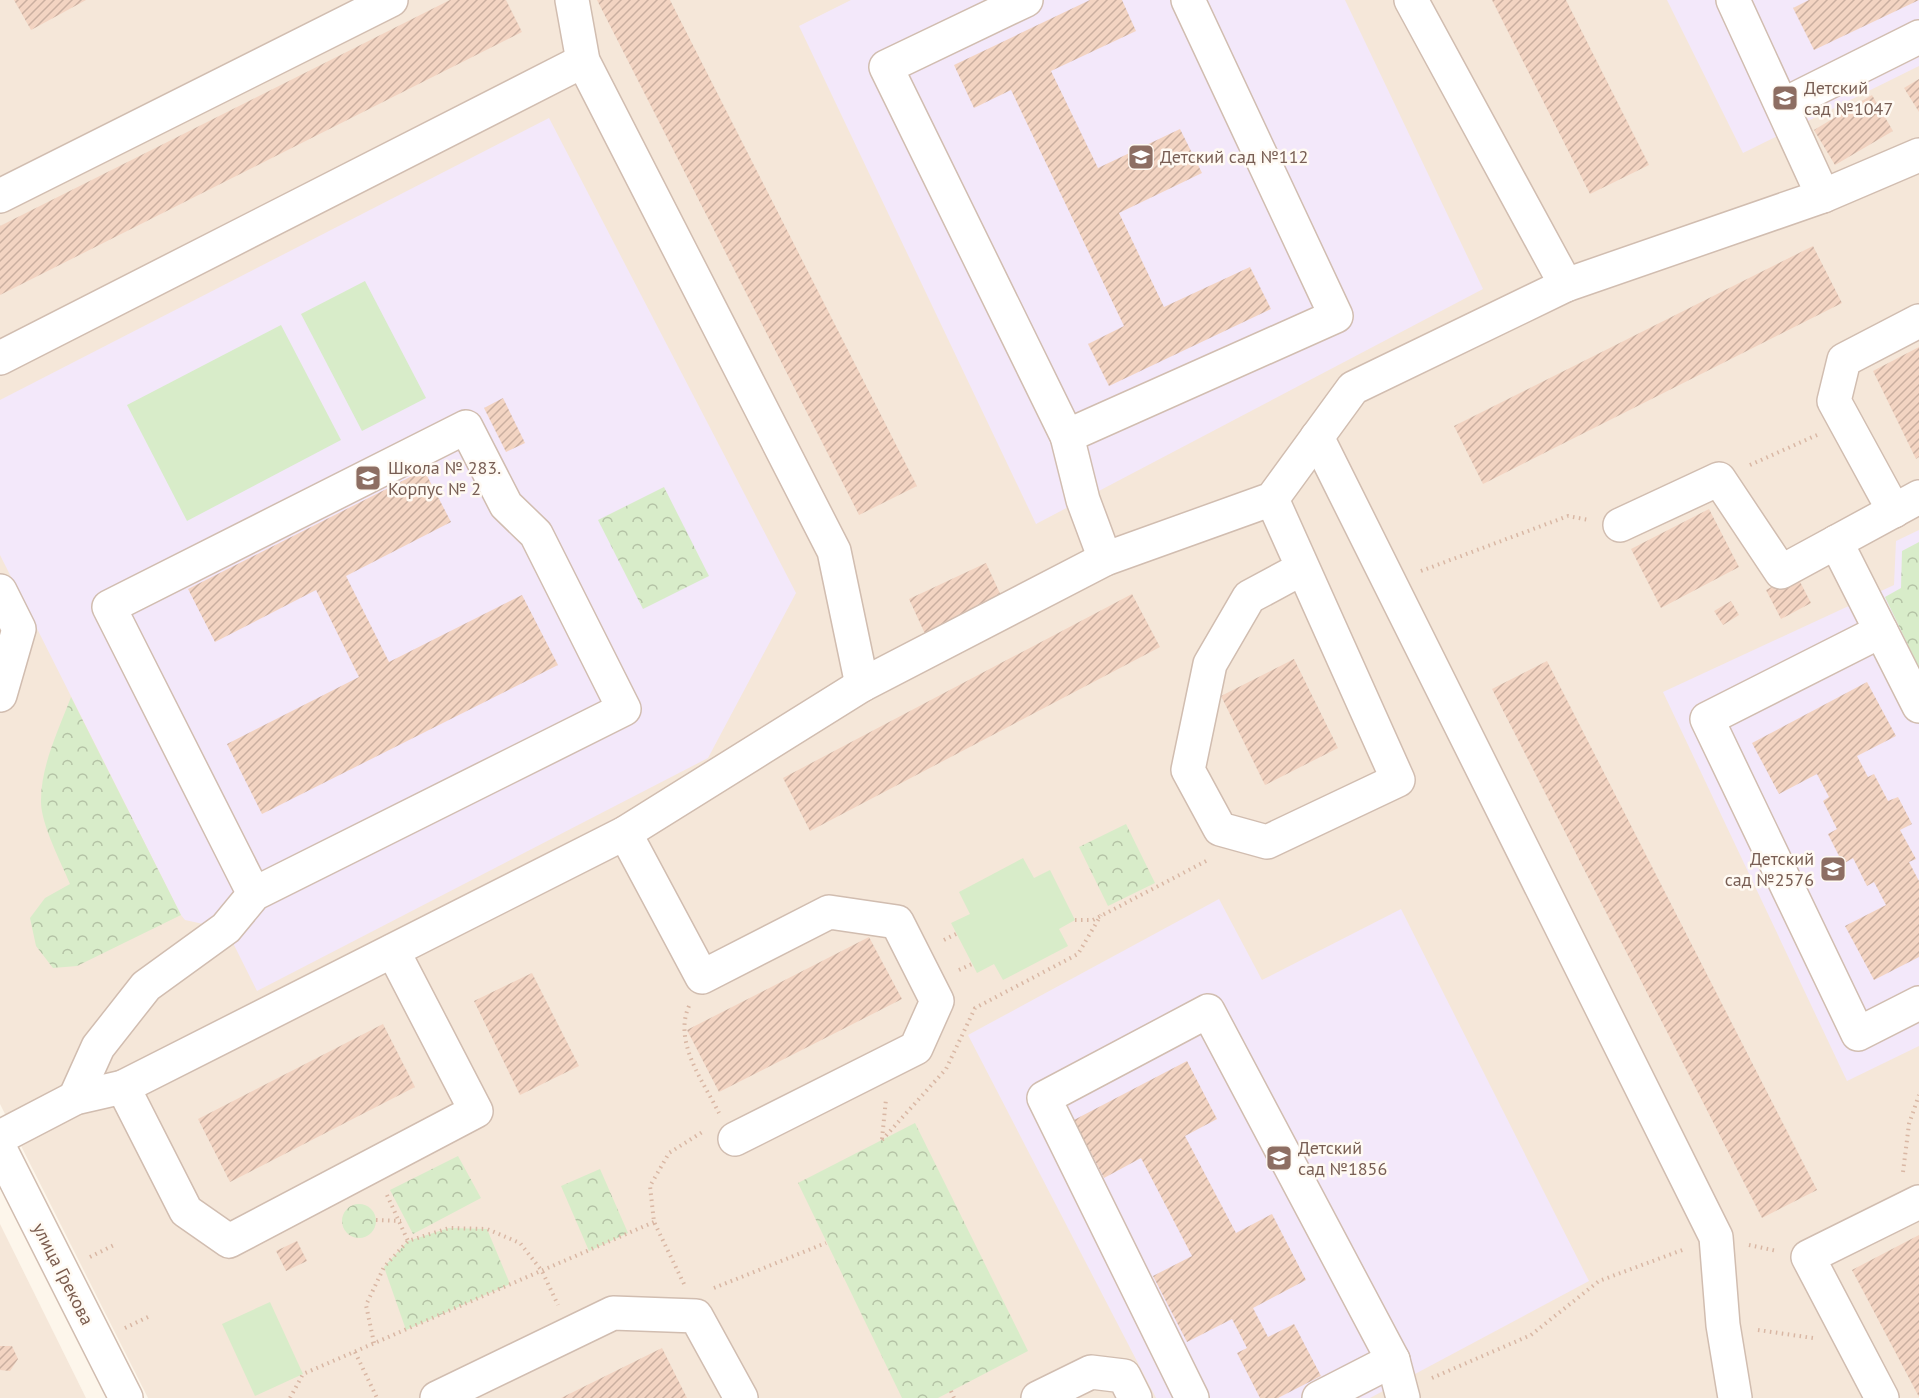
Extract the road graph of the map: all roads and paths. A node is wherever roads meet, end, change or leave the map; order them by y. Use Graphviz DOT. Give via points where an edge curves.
graph roads {
  1 [pos="391,0"];
  2 [pos="572,0"];
  3 [pos="1026,0"];
  4 [pos="1188,0"];
  5 [pos="1411,0"];
  6 [pos="1733,0"];
  7 [pos="1919,37"];
  8 [pos="583,62"];
  9 [pos="1783,105"];
  10 [pos="1919,155"];
  11 [pos="0,196"];
  12 [pos="1823,196"];
  13 [pos="1566,285"];
  14 [pos="1919,321"];
  15 [pos="0,358"];
  16 [pos="1845,422"];
  17 [pos="1067,436"];
  18 [pos="1317,437"];
  19 [pos="1719,479"];
  20 [pos="1272,499"];
  21 [pos="1906,504"];
  22 [pos="1620,525"];
  23 [pos="1836,542"];
  24 [pos="1105,559"];
  25 [pos="1303,568"];
  26 [pos="1389,583"];
  27 [pos="0,591"];
  28 [pos="1881,631"];
  29 [pos="862,685"];
  30 [pos="0,695"];
  31 [pos="1919,706"];
  32 [pos="625,833"];
  33 [pos="1182,875"];
  34 [pos="254,894"];
  35 [pos="1101,915"];
  36 [pos="1076,920"];
  37 [pos="393,951"];
  38 [pos="702,977"];
  39 [pos="1919,1003"];
  40 [pos="123,1087"];
  41 [pos="1919,1095"];
  42 [pos="75,1098"];
  43 [pos="699,1134"];
  44 [pos="0,1137"];
  45 [pos="735,1138"];
  46 [pos="882,1140"];
  47 [pos="0,1149"];
  48 [pos="372,1167"];
  49 [pos="1909,1207"];
  50 [pos="376,1220"];
  51 [pos="401,1221"];
  52 [pos="654,1222"];
  53 [pos="408,1240"];
  54 [pos="826,1243"];
  55 [pos="116,1244"];
  56 [pos="95,1267"];
  57 [pos="542,1271"];
  58 [pos="1629,1271"];
  59 [pos="693,1306"];
  60 [pos="152,1315"];
  61 [pos="120,1318"];
  62 [pos="1723,1325"];
  63 [pos="572,1333"];
  64 [pos="374,1343"];
  65 [pos="1855,1345"];
  66 [pos="355,1352"];
  67 [pos="1393,1360"];
  68 [pos="951,1391"];
  69 [pos="1402,1395"];
  70 [pos="126,1398"];
  71 [pos="290,1398"];
  72 [pos="376,1398"];
  73 [pos="437,1398"];
  74 [pos="741,1398"];
  75 [pos="954,1398"];
  76 [pos="1038,1398"];
  77 [pos="1135,1398"];
  78 [pos="1192,1398"];
  79 [pos="1318,1398"];
  80 [pos="1735,1398"];
  81 [pos="1882,1398"];
  1 -- 11 [label="street"];
  2 -- 8 [label="street"];
  3 -- 17 [label="street" via="886,67"];
  4 -- 17 [label="street" via="1336,316"];
  5 -- 13 [label="street"];
  6 -- 9 [label="street"];
  7 -- 9 [label="street"];
  8 -- 15 [label="street"];
  8 -- 29 [label="street" via="834,550"];
  9 -- 12 [label="street" via="1790,130"];
  10 -- 12 [label="street"];
  12 -- 13 [label="street"];
  13 -- 18 [label="street" via="1353,388"];
  14 -- 16 [label="street" via="1844,360 1834,401"];
  16 -- 19 [label="path"];
  16 -- 21 [label="street"];
  17 -- 24 [label="street" via="1083,500"];
  18 -- 20 [label="street"];
  18 -- 26 [label="street"];
  19 -- 22 [label="street"];
  19 -- 23 [label="street" via="1781,572"];
  20 -- 24 [label="street"];
  20 -- 25 [label="street"];
  21 -- 23 [label="street"];
  22 -- 26 [label="path" via="1568,516"];
  23 -- 28 [label="street"];
  24 -- 29 [label="street"];
  25 -- 25 [label="street" via="1398,780 1267,842 1220,829 1188,770 1210,664 1249,597"];
  26 -- 62 [label="street" via="1716,1237"];
  27 -- 30 [label="street" via="19,629"];
  28 -- 31 [label="street"];
  28 -- 39 [label="street" via="1707,719 1858,1034"];
  29 -- 32 [label="street"];
  32 -- 37 [label="street"];
  32 -- 38 [label="street"];
  33 -- 35 [label="path"];
  34 -- 34 [label="street" via="624,709 536,534 506,506 466,427 109,608"];
  34 -- 42 [label="street" via="226,928 146,986 98,1047"];
  35 -- 36 [label="path" via="1093,920"];
  35 -- 46 [label="path" via="1078,954 975,1008 946,1069"];
  37 -- 40 [label="street"];
  37 -- 48 [label="street" via="476,1111"];
  38 -- 45 [label="path" via="684,1017 686,1050"];
  38 -- 45 [label="street" via="829,912 897,922 937,1001 916,1048"];
  40 -- 42 [label="street"];
  40 -- 48 [label="street" via="186,1210 229,1241"];
  41 -- 49 [label="path" via="1909,1124"];
  42 -- 44 [label="street"];
  43 -- 52 [label="path" via="669,1153 650,1186"];
  47 -- 70 [label="street, улица Грекова"];
  48 -- 51 [label="path"];
  49 -- 65 [label="street" via="1808,1257"];
  50 -- 51 [label="path"];
  51 -- 53 [label="path"];
  52 -- 57 [label="path"];
  52 -- 59 [label="path"];
  53 -- 57 [label="path" via="449,1228 487,1229 520,1243"];
  53 -- 64 [label="path" via="384,1267 366,1305"];
  54 -- 59 [label="path"];
  55 -- 56 [label="path" via="90,1257"];
  57 -- 63 [label="path"];
  57 -- 64 [label="path"];
  58 -- 69 [label="path" via="1599,1281 1531,1335"];
  59 -- 63 [label="street" via="613,1313"];
  59 -- 74 [label="street"];
  60 -- 61 [label="path" via="125,1328"];
  62 -- 65 [label="path"];
  62 -- 80 [label="street"];
  63 -- 73 [label="street"];
  64 -- 66 [label="path"];
  65 -- 81 [label="street"];
  66 -- 71 [label="path" via="303,1374"];
  66 -- 72 [label="path"];
  67 -- 69 [label="street"];
  67 -- 78 [label="street" via="1208,1011 1044,1098"];
  67 -- 79 [label="street"];
  68 -- 75 [label="path"];
  76 -- 77 [label="street" via="1091,1372 1124,1376"];
}
